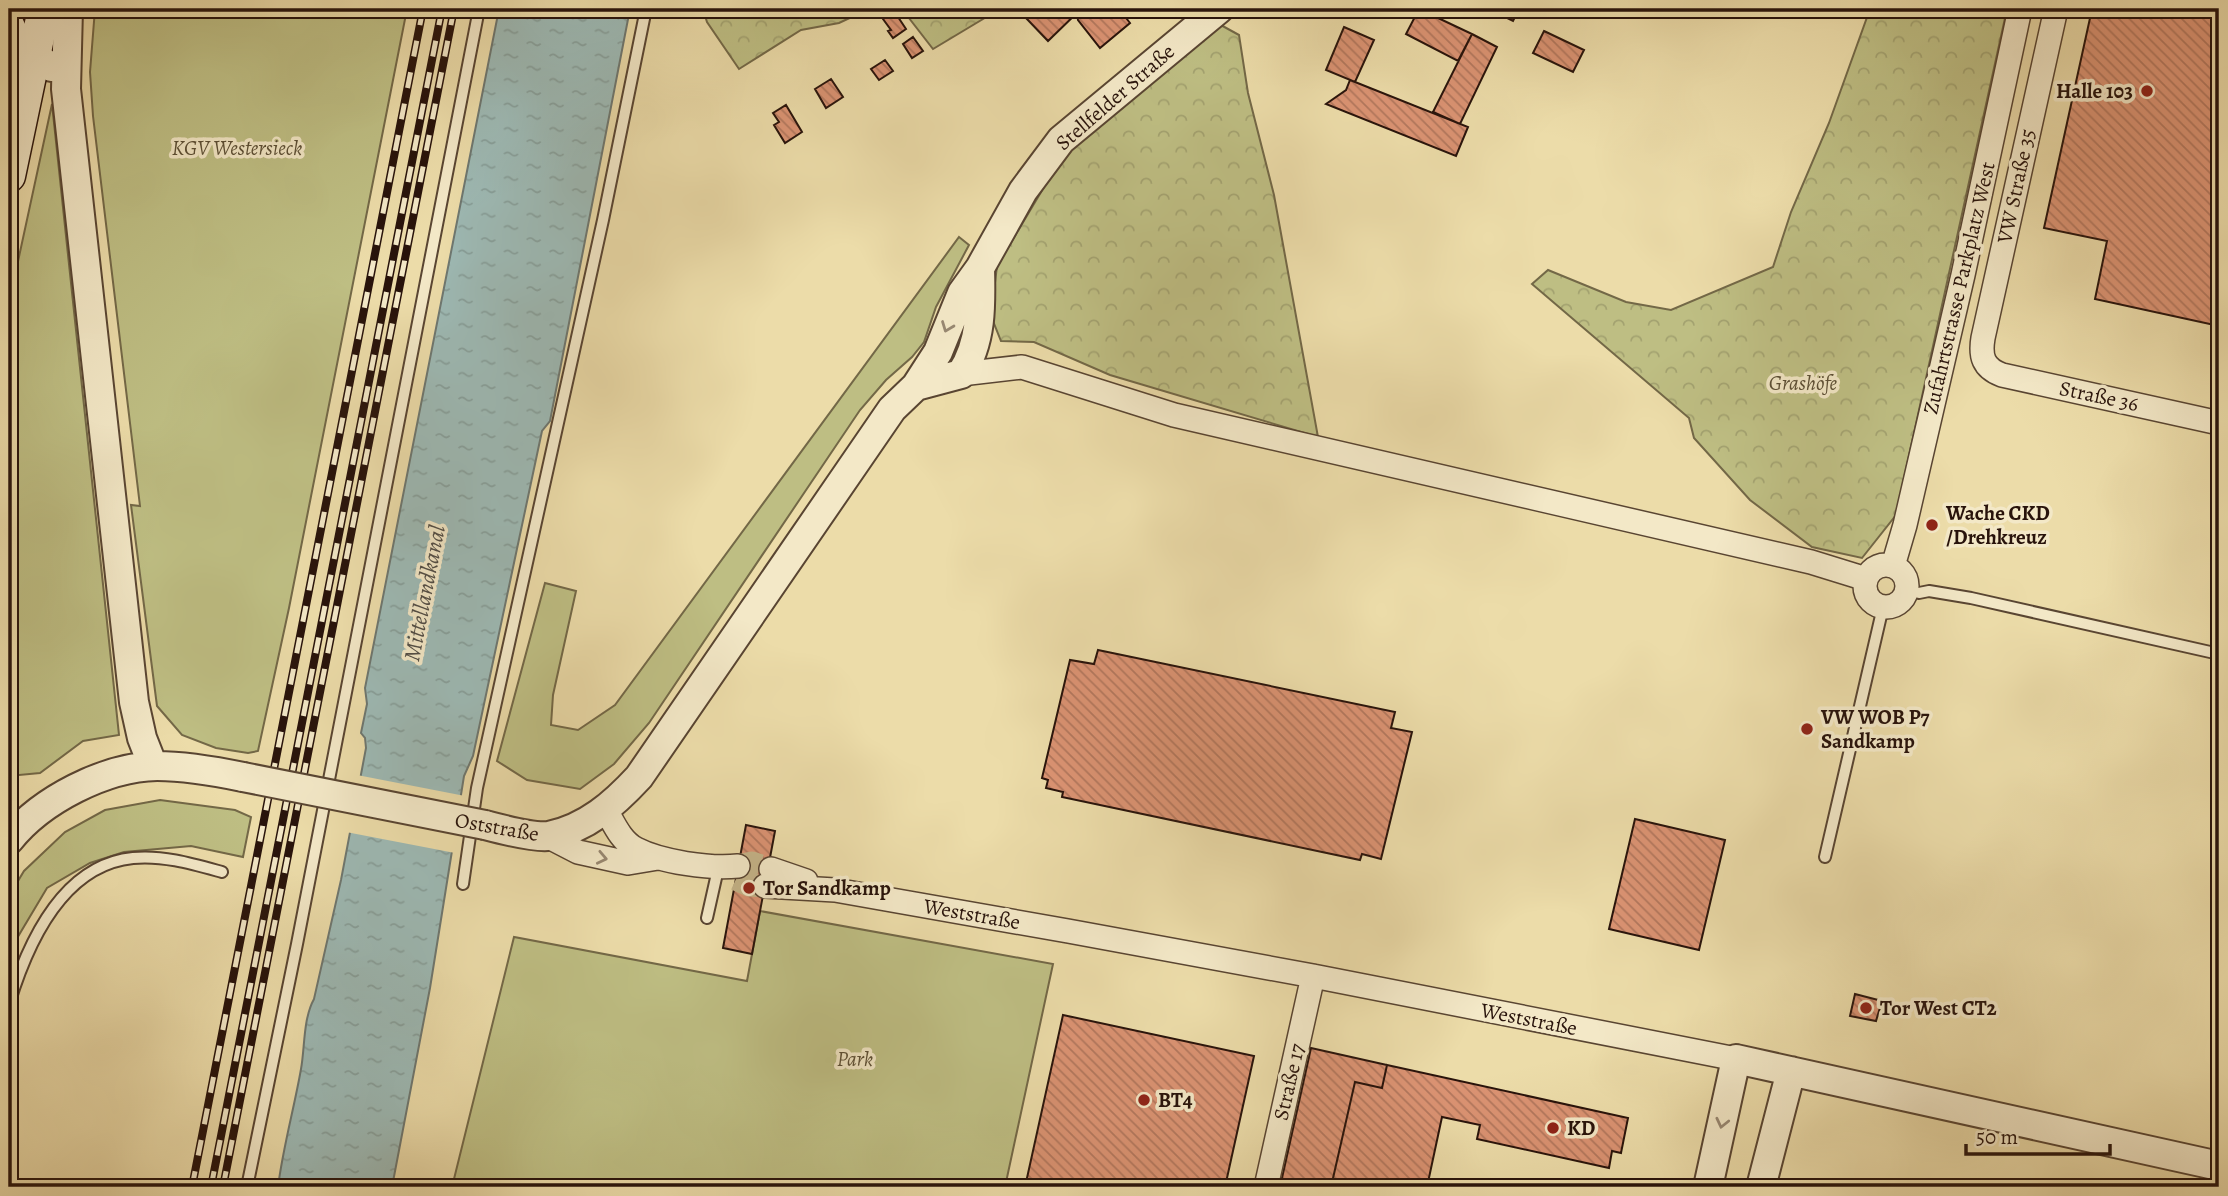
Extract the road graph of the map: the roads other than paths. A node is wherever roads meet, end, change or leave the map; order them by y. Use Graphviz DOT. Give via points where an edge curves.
graph roads {
  1 [pos="44,9"];
  2 [pos="68,9"];
  3 [pos="479,9"];
  4 [pos="646,9"];
  5 [pos="1219,9"];
  6 [pos="2020,9"];
  7 [pos="2056,9"];
  8 [pos="9,23"];
  9 [pos="35,55"];
  10 [pos="66,89"];
  11 [pos="9,176"];
  12 [pos="980,268"];
  13 [pos="1984,362"];
  14 [pos="961,373"];
  15 [pos="916,386"];
  16 [pos="2219,423"];
  17 [pos="1893,566"];
  18 [pos="1866,579"];
  19 [pos="1906,590"];
  20 [pos="1883,607"];
  21 [pos="2219,654"];
  22 [pos="153,766"];
  23 [pos="606,810"];
  24 [pos="547,836"];
  25 [pos="9,840"];
  26 [pos="1825,857"];
  27 [pos="661,858"];
  28 [pos="731,871"];
  29 [pos="222,872"];
  30 [pos="768,878"];
  31 [pos="463,884"];
  32 [pos="707,918"];
  33 [pos="1313,976"];
  34 [pos="9,1004"];
  35 [pos="1736,1059"];
  36 [pos="1791,1071"];
  37 [pos="2219,1166"];
  38 [pos="247,1187"];
  39 [pos="1266,1187"];
  40 [pos="1707,1187"];
  41 [pos="1761,1187"];
  1 -- 9 [label="main road"];
  2 -- 10 [label="street"];
  3 -- 38 [label="lane"];
  4 -- 31 [label="lane" via="478,788"];
  5 -- 12 [label="street, Stellfelder Straße" via="1061,140 1023,191"];
  6 -- 17 [label="street, Zufahrtstrasse Parkplatz West" via="1960,289"];
  7 -- 13 [label="street, VW Straße 35" via="1983,338"];
  8 -- 9 [label="street" via="20,46"];
  9 -- 10 [label="street" via="56,70"];
  9 -- 11 [label="main road"];
  10 -- 22 [label="street" via="134,702"];
  12 -- 14 [label="street" via="977,338"];
  12 -- 15 [label="street, Stellfelder Straße, one-way" via="961,293 939,352"];
  13 -- 16 [label="street, Straße 36" via="2002,375"];
  14 -- 15 [label="street"];
  14 -- 18 [label="street" via="1022,367 1174,415 1811,562"];
  15 -- 23 [label="street, Oststraße" via="892,409 639,777"];
  17 -- 18 [label="street" via="1880,566"];
  17 -- 19 [label="street" via="1906,578"];
  18 -- 20 [label="street" via="1868,597"];
  19 -- 20 [label="street" via="1895,605"];
  19 -- 21 [label="lane" via="1971,598"];
  20 -- 26 [label="lane"];
  22 -- 24 [label="street, Oststraße, bridge" via="243,777"];
  22 -- 25 [label="street, Oststraße" via="84,784 46,804"];
  23 -- 24 [label="street, Oststraße"];
  23 -- 27 [label="street" via="618,833 634,848"];
  24 -- 27 [label="street, one-way" via="578,852 628,863"];
  27 -- 28 [label="street"];
  28 -- 32 [label="lane"];
  29 -- 34 [label="lane" via="166,859 131,858 108,864 75,882 31,946"];
  30 -- 33 [label="street, Weststraße"];
  33 -- 35 [label="street, Weststraße"];
  33 -- 39 [label="street, Straße 17"];
  35 -- 36 [label="street, Weststraße"];
  35 -- 40 [label="street, one-way"];
  36 -- 37 [label="street, Weststraße"];
  36 -- 41 [label="street"];
}
